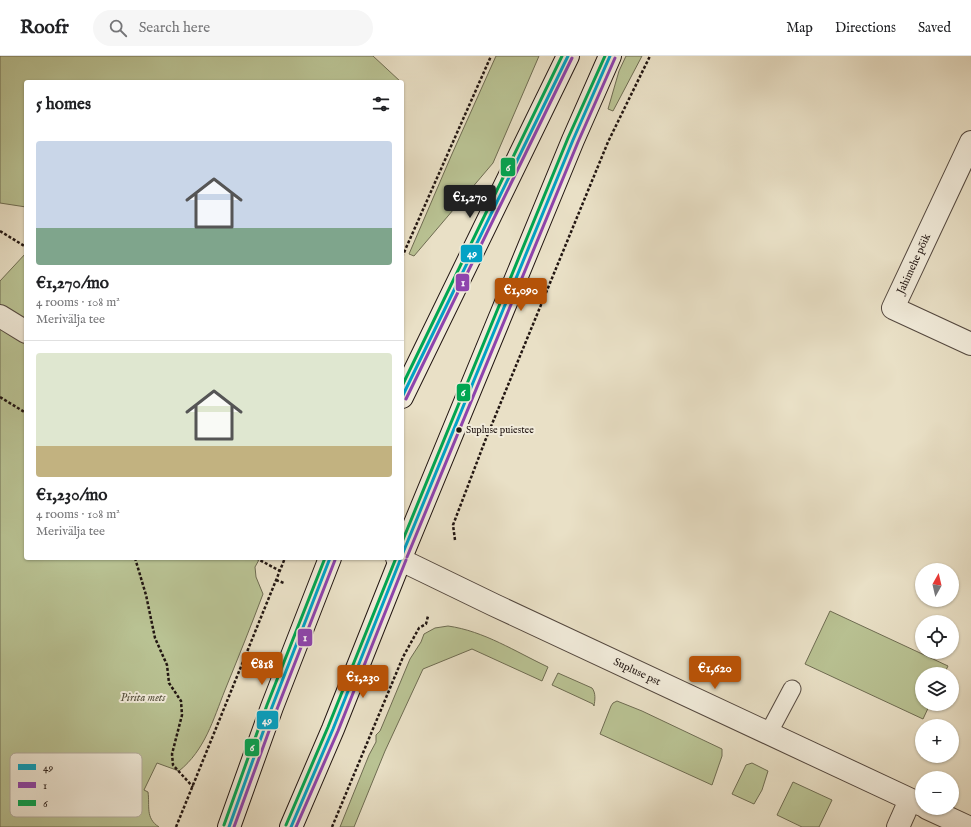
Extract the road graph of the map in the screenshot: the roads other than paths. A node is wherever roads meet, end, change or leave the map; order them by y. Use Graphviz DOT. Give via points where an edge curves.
graph roads {
  1 [pos="568,56"];
  2 [pos="610,56"];
  3 [pos="971,142"];
  4 [pos="0,316"];
  5 [pos="24,331"];
  6 [pos="971,344"];
  7 [pos="404,393"];
  8 [pos="404,548"];
  9 [pos="329,560"];
  10 [pos="399,560"];
  11 [pos="404,560"];
  12 [pos="792,689"];
  13 [pos="768,734"];
  14 [pos="915,802"];
  15 [pos="915,809"];
  16 [pos="943,815"];
  17 [pos="229,827"];
  18 [pos="291,827"];
  19 [pos="898,827"];
  20 [pos="968,827"];
  1 -- 7 [label="main road"];
  2 -- 8 [label="main road"];
  3 -- 6 [label="main road, Jahimehe põik" via="893,308"];
  4 -- 5 [label="main road"];
  9 -- 17 [label="main road"];
  10 -- 18 [label="main road" via="333,729"];
  11 -- 13 [label="main road, Supluse pst"];
  12 -- 13 [label="lane"];
  13 -- 14 [label="main road, Supluse pst"];
  15 -- 19 [label="main road"];
  16 -- 20 [label="main road, Supluse pst"];
}
